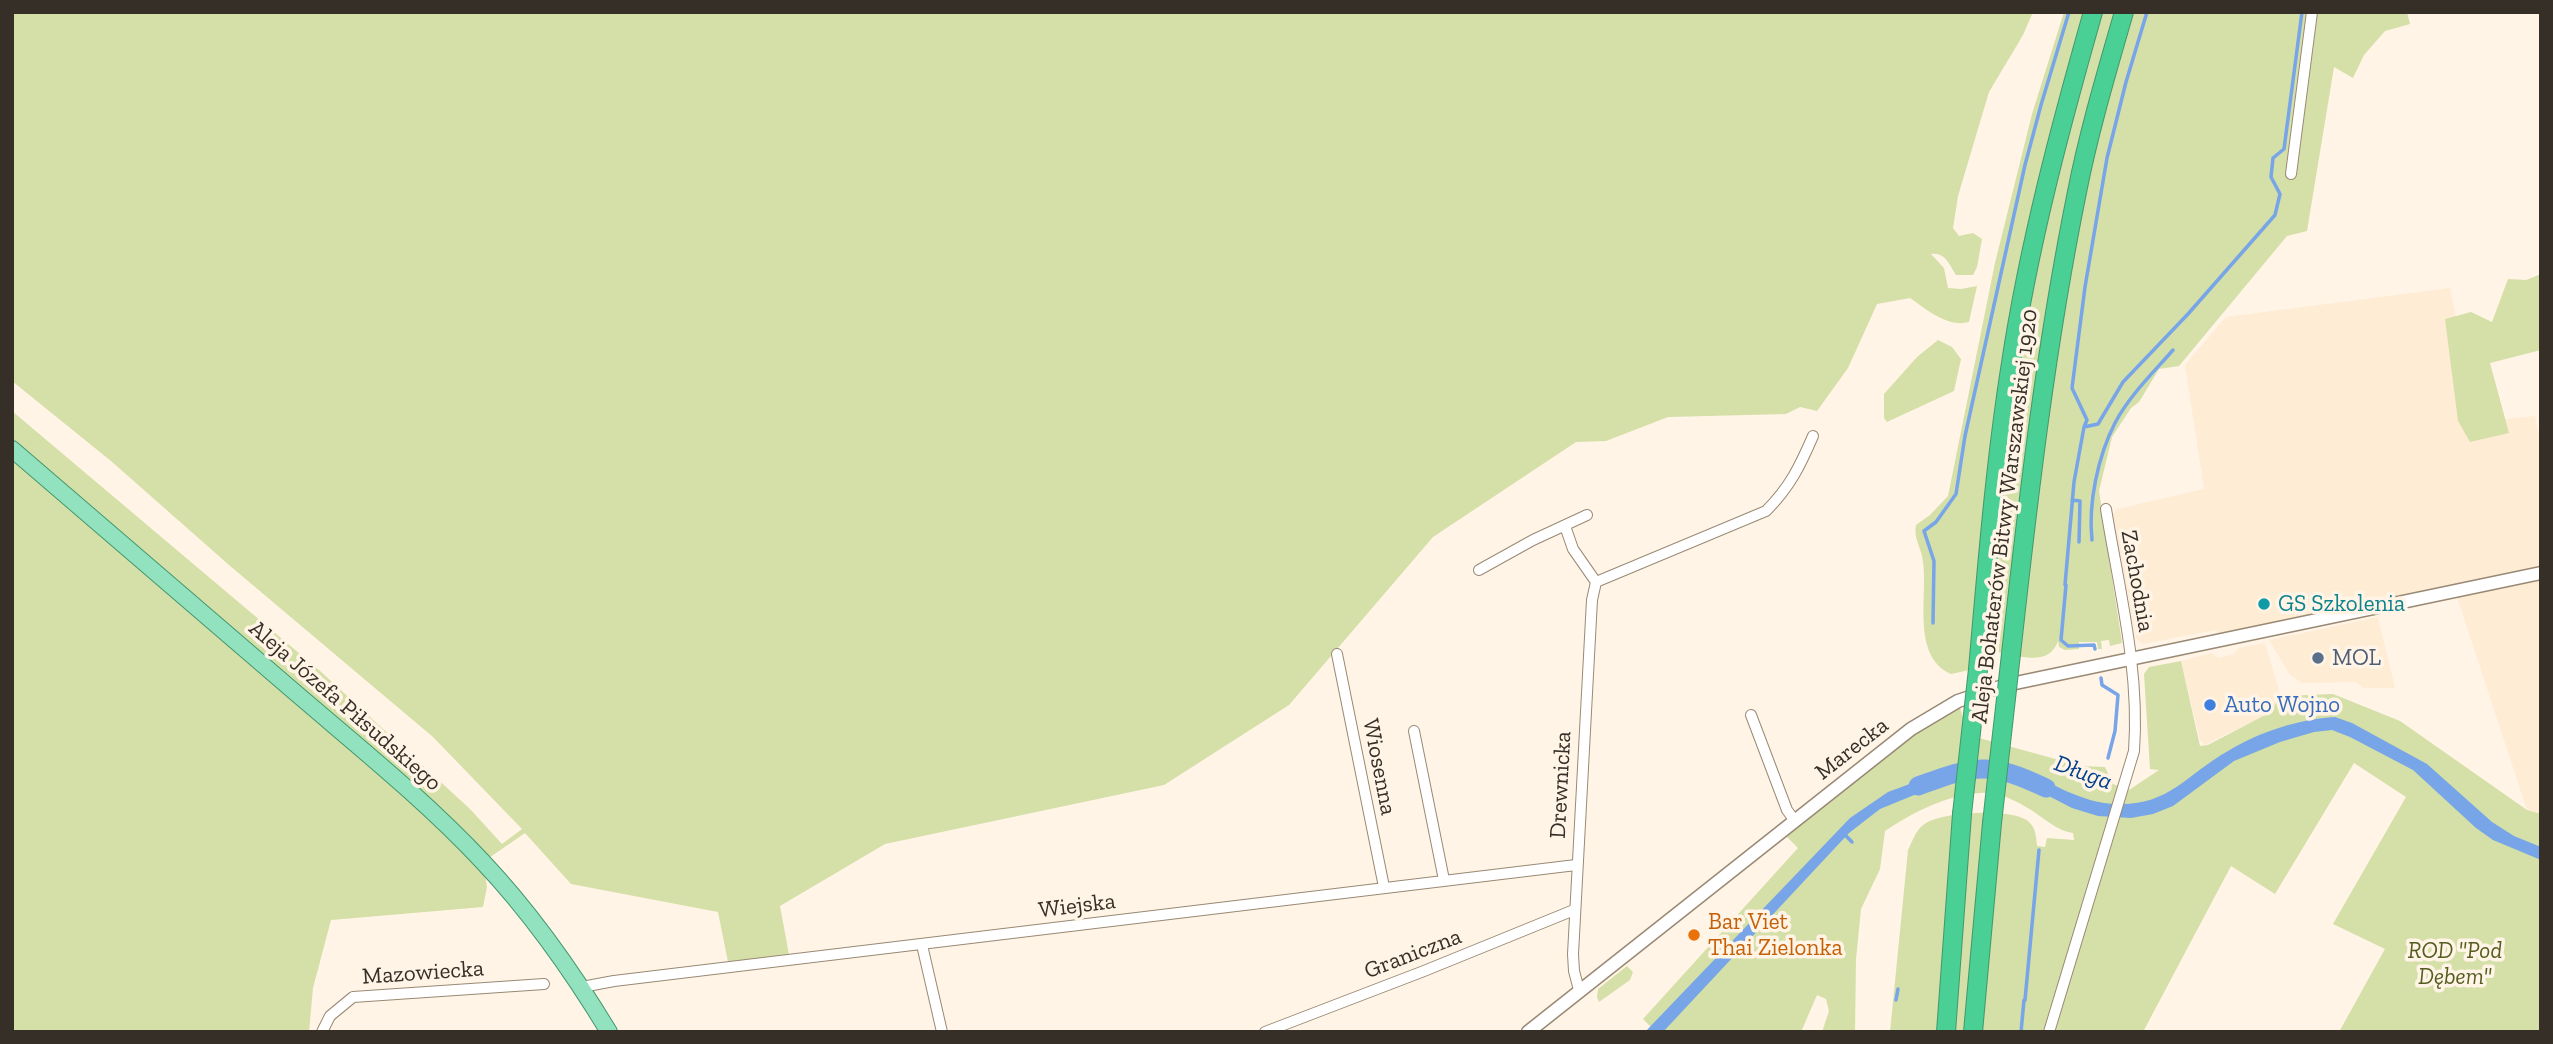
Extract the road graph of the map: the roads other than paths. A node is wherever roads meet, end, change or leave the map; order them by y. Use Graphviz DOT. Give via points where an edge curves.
graph roads {
  1 [pos="2093,12"];
  2 [pos="2124,12"];
  3 [pos="2312,12"];
  4 [pos="2291,174"];
  5 [pos="1813,436"];
  6 [pos="12,449"];
  7 [pos="2106,509"];
  8 [pos="1587,515"];
  9 [pos="1564,526"];
  10 [pos="1479,570"];
  11 [pos="2541,573"];
  12 [pos="1595,582"];
  13 [pos="1337,654"];
  14 [pos="2132,659"];
  15 [pos="1751,715"];
  16 [pos="1414,731"];
  17 [pos="1795,821"];
  18 [pos="1576,865"];
  19 [pos="1444,880"];
  20 [pos="1384,887"];
  21 [pos="1574,911"];
  22 [pos="922,945"];
  23 [pos="544,984"];
  24 [pos="582,988"];
  25 [pos="1579,989"];
  26 [pos="322,1032"];
  27 [pos="609,1032"];
  28 [pos="942,1032"];
  29 [pos="1265,1032"];
  30 [pos="1528,1032"];
  31 [pos="1946,1032"];
  32 [pos="1973,1032"];
  33 [pos="2049,1032"];
  1 -- 31 [label="highway, Aleja Bohaterów Bitwy Warszawskiej 1920, bridge" via="2051,161 2014,341 1962,814"];
  2 -- 32 [label="highway, Aleja Bohaterów Bitwy Warszawskiej 1920, bridge" via="2085,156 2057,294 2029,491"];
  3 -- 4 [label="street"];
  5 -- 12 [label="street" via="1790,483 1766,511"];
  6 -- 24 [label="main road, Aleja Józefa Piłsudskiego" via="451,830 537,924"];
  7 -- 14 [label="street, Zachodnia"];
  8 -- 9 [label="street"];
  9 -- 10 [label="street"];
  9 -- 12 [label="street"];
  11 -- 14 [label="street, Marecka"];
  12 -- 18 [label="street, Drewnicka"];
  13 -- 20 [label="street, Wiosenna"];
  14 -- 17 [label="street, Marecka" via="2006,685 1958,701 1911,729"];
  14 -- 33 [label="street, Zachodnia" via="2134,751"];
  15 -- 17 [label="street"];
  16 -- 19 [label="street"];
  17 -- 25 [label="street, Marecka"];
  18 -- 19 [label="street, Wiejska"];
  18 -- 21 [label="street, Drewnicka"];
  19 -- 20 [label="street, Wiejska"];
  20 -- 22 [label="street, Wiejska"];
  21 -- 25 [label="street, Drewnicka" via="1572,962"];
  21 -- 29 [label="street, Graniczna"];
  22 -- 24 [label="street, Wiejska"];
  22 -- 28 [label="street"];
  23 -- 26 [label="street, Mazowiecka" via="353,997 330,1016"];
  24 -- 27 [label="main road, Aleja Józefa Piłsudskiego"];
  25 -- 30 [label="street, Marecka"];
}
